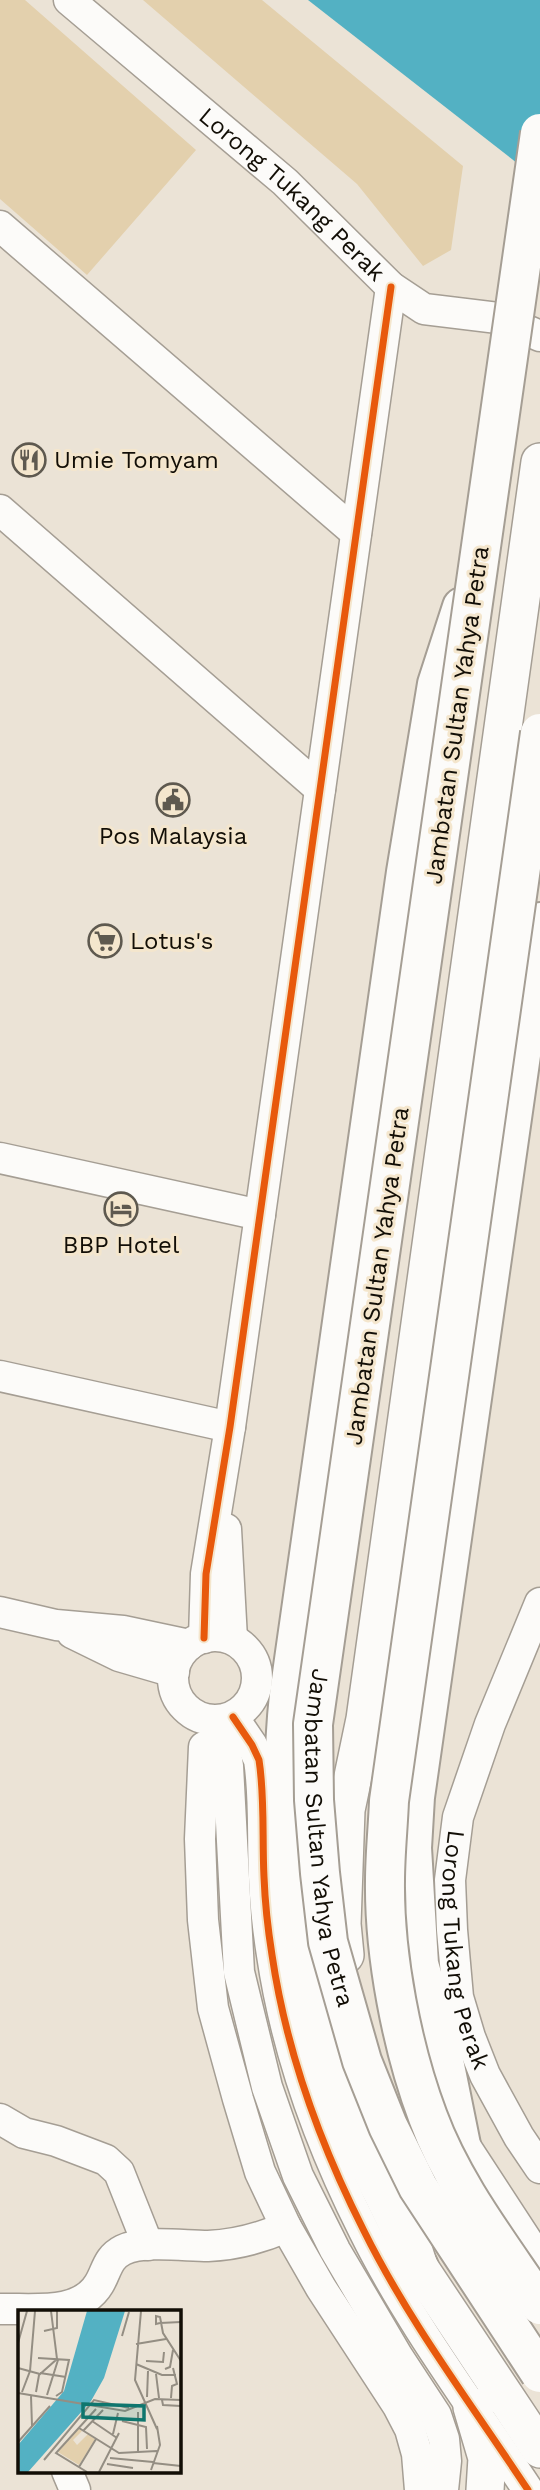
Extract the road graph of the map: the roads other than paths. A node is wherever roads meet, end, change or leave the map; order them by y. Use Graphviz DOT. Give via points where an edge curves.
graph roads {
  1 [pos="69,0"];
  2 [pos="540,133"];
  3 [pos="0,226"];
  4 [pos="391,286"];
  5 [pos="540,336"];
  6 [pos="540,462"];
  7 [pos="0,510"];
  8 [pos="356,533"];
  9 [pos="480,555"];
  10 [pos="540,733"];
  11 [pos="320,789"];
  12 [pos="540,922"];
  13 [pos="0,1158"];
  14 [pos="260,1215"];
  15 [pos="0,1376"];
  16 [pos="230,1427"];
  17 [pos="540,1603"];
  18 [pos="0,1612"];
  19 [pos="56,1625"];
  20 [pos="209,1641"];
  21 [pos="174,1672"];
  22 [pos="365,1719"];
  23 [pos="218,1728"];
  24 [pos="0,2119"];
  25 [pos="461,2145"];
  26 [pos="540,2168"];
  27 [pos="286,2227"];
  28 [pos="148,2245"];
  29 [pos="536,2259"];
  30 [pos="419,2267"];
  31 [pos="540,2305"];
  32 [pos="0,2309"];
  33 [pos="540,2373"];
  34 [pos="472,2407"];
  35 [pos="540,2449"];
  36 [pos="67,2472"];
  37 [pos="424,2488"];
  38 [pos="75,2490"];
  39 [pos="485,2490"];
  40 [pos="528,2490"];
  1 -- 4 [label="street, Lorong Tukang Perak" via="285,182"];
  2 -- 9 [label="highway, Jambatan Sultan Yahya Petra, bridge"];
  3 -- 8 [label="street"];
  4 -- 5 [label="street, Lorong Tukang Perak" via="424,309 498,318"];
  4 -- 8 [label="street"];
  6 -- 22 [label="main road, Jambatan Sultan Yahya Petra"];
  7 -- 11 [label="street"];
  8 -- 11 [label="street"];
  9 -- 30 [label="highway, bridge" via="437,684 406,872 285,1734 289,1874 296,1937 313,2016 332,2085"];
  9 -- 33 [label="highway, Jambatan Sultan Yahya Petra, bridge" via="313,1724 314,1800 328,1942 362,2061 418,2187"];
  10 -- 31 [label="highway, Jambatan Sultan Yahya Petra, bridge" via="389,1801 385,1882 391,1968 428,2118 451,2166"];
  11 -- 14 [label="street"];
  12 -- 25 [label="highway" via="415,1797 412,1848 419,1964"];
  13 -- 14 [label="street"];
  14 -- 16 [label="street"];
  15 -- 16 [label="street"];
  16 -- 20 [label="street"];
  17 -- 26 [label="street, Lorong Tukang Perak" via="458,1817 450,1880 458,1997 470,2037 491,2085"];
  18 -- 19 [label="street"];
  19 -- 20 [label="street"];
  19 -- 21 [label="street" via="119,1656"];
  20 -- 21 [label="street" via="182,1653"];
  20 -- 23 [label="street" via="244,1647 257,1672 252,1698"];
  21 -- 23 [label="street" via="177,1696 184,1706"];
  22 -- 25 [label="main road" via="370,1899 388,2012 415,2078"];
  22 -- 30 [label="main road" via="346,1810 342,1924 360,2071 380,2150"];
  23 -- 27 [label="street" via="200,1839 202,1920 213,2008 260,2172"];
  23 -- 34 [label="street" via="253,1745 259,1760 272,1957 286,2022 331,2159 364,2231"];
  23 -- 37 [label="street" via="228,1766 239,1972 267,2087 298,2176 335,2250 436,2416 446,2461"];
  24 -- 28 [label="street" via="24,2133 106,2160 119,2172"];
  25 -- 29 [label="main road"];
  27 -- 28 [label="street" via="241,2242"];
  27 -- 37 [label="street" via="410,2428"];
  28 -- 32 [label="street" via="123,2250 107,2263 100,2284 87,2299 67,2306"];
  30 -- 35 [label="main road"];
  34 -- 39 [label="main road" via="487,2458"];
  34 -- 40 [label="street"];
  36 -- 38 [label="street"];
}
